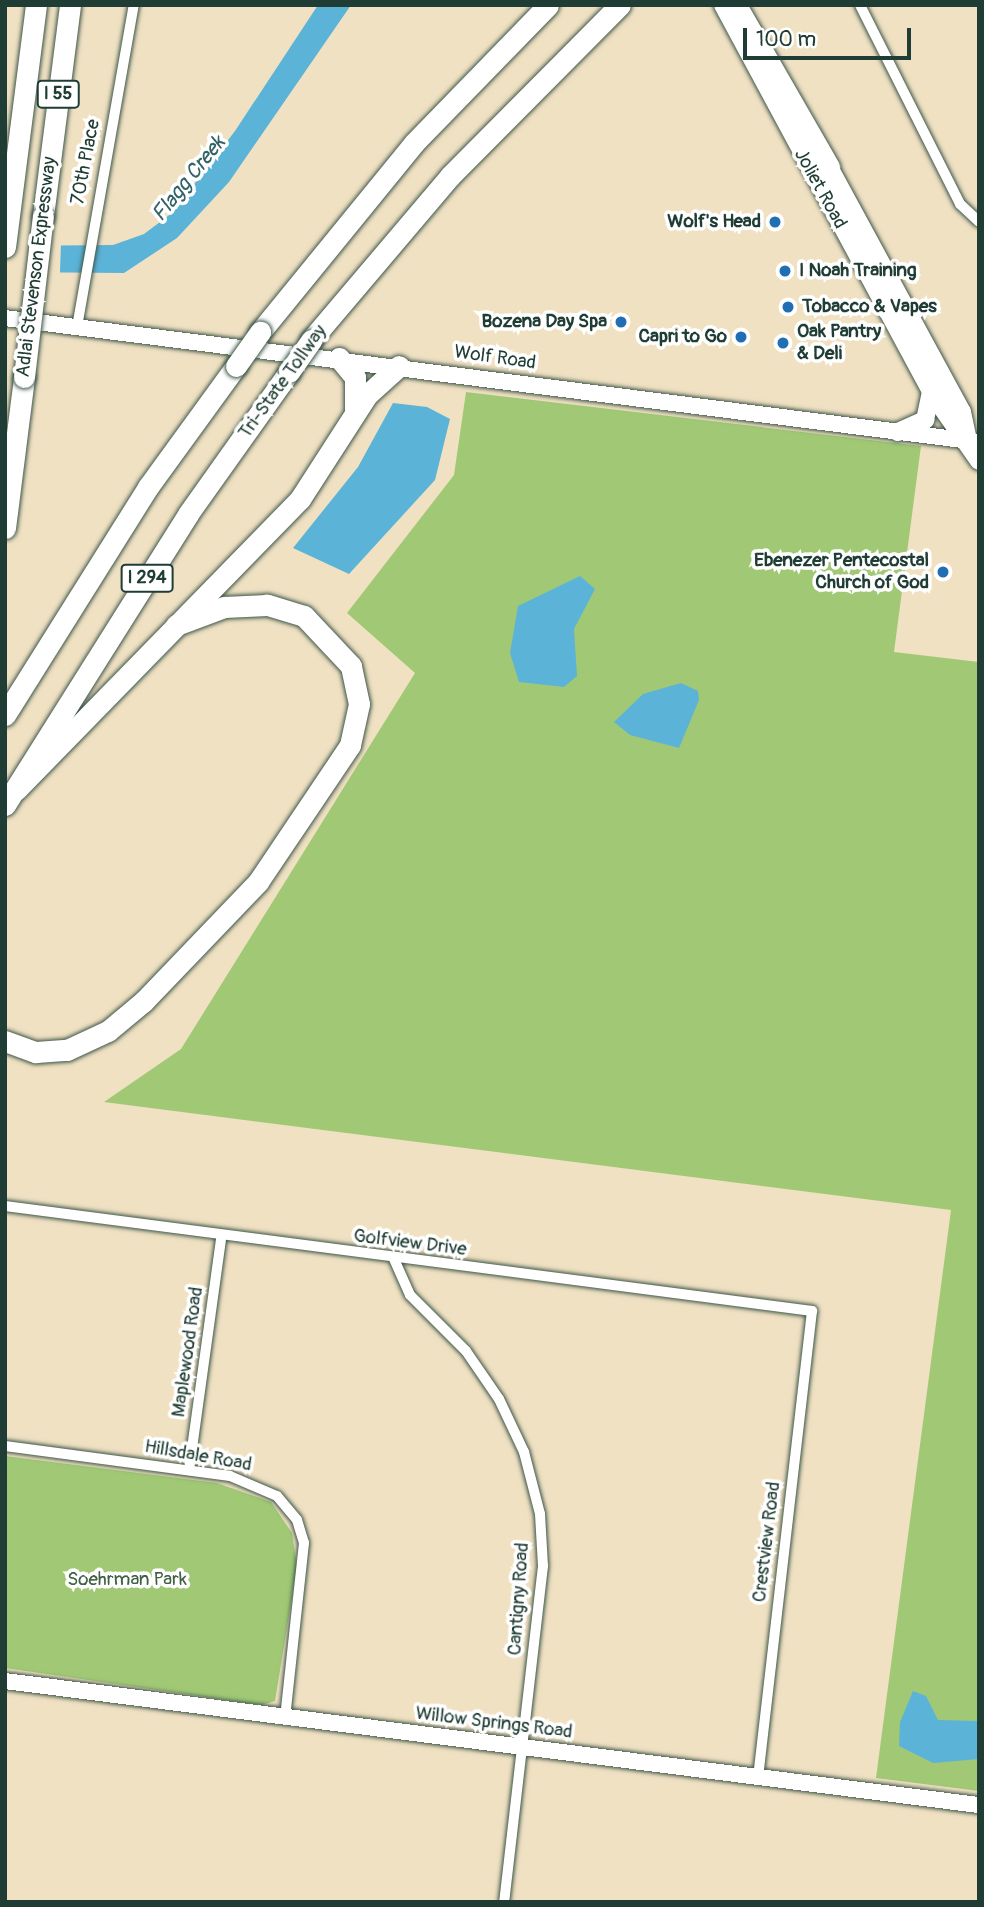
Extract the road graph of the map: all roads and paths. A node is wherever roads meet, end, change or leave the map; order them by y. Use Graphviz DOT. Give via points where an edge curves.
graph roads {
  1 [pos="36,5"];
  2 [pos="70,5"];
  3 [pos="80,5"];
  4 [pos="134,5"];
  5 [pos="548,5"];
  6 [pos="620,5"];
  7 [pos="723,5"];
  8 [pos="736,5"];
  9 [pos="742,5"];
  10 [pos="860,5"];
  11 [pos="787,93"];
  12 [pos="829,167"];
  13 [pos="47,182"];
  14 [pos="979,222"];
  15 [pos="5,247"];
  16 [pos="5,318"];
  17 [pos="77,327"];
  18 [pos="339,358"];
  19 [pos="399,366"];
  20 [pos="931,392"];
  21 [pos="354,418"];
  22 [pos="898,432"];
  23 [pos="973,442"];
  24 [pos="979,461"];
  25 [pos="5,528"];
  26 [pos="176,625"];
  27 [pos="5,715"];
  28 [pos="9,800"];
  29 [pos="5,1041"];
  30 [pos="5,1206"];
  31 [pos="221,1238"];
  32 [pos="394,1259"];
  33 [pos="811,1311"];
  34 [pos="5,1447"];
  35 [pos="189,1470"];
  36 [pos="5,1681"];
  37 [pos="285,1717"];
  38 [pos="523,1749"];
  39 [pos="758,1776"];
  40 [pos="979,1805"];
  41 [pos="504,1902"];
  1 -- 15 [label="highway, Adlai Stevenson Expressway / I 55"];
  2 -- 13 [label="highway, Adlai Stevenson Expressway / I 55"];
  3 -- 13 [label="highway"];
  4 -- 17 [label="street, 70th Place"];
  5 -- 27 [label="highway, I 294, bridge" via="414,143 260,332 148,487"];
  6 -- 28 [label="highway, Tri-State Tollway / I 294, bridge" via="450,176 311,340 167,547"];
  7 -- 20 [label="main road, Joliet Road"];
  8 -- 11 [label="highway, Joliet Road"];
  9 -- 11 [label="highway"];
  10 -- 14 [label="street" via="960,204"];
  11 -- 12 [label="highway, Joliet Road"];
  12 -- 23 [label="main road, Joliet Road" via="962,412"];
  13 -- 25 [label="highway, Adlai Stevenson Expressway / I 55, bridge"];
  16 -- 17 [label="main road, Wolf Road"];
  17 -- 18 [label="main road, Wolf Road"];
  18 -- 19 [label="main road, Wolf Road"];
  18 -- 21 [label="highway" via="355,377"];
  19 -- 21 [label="highway"];
  19 -- 22 [label="main road, Wolf Road"];
  20 -- 22 [label="main road" via="925,420"];
  20 -- 23 [label="main road, Joliet Road"];
  21 -- 26 [label="highway" via="300,499"];
  22 -- 23 [label="main road, Wolf Road"];
  23 -- 24 [label="main road, Joliet Road"];
  26 -- 28 [label="highway"];
  26 -- 29 [label="highway" via="224,607 267,605 304,616 351,666 359,704 350,745 258,881 144,1001 108,1031 67,1050 36,1052"];
  30 -- 31 [label="street, Golfview Drive"];
  31 -- 32 [label="street, Golfview Drive"];
  31 -- 35 [label="street, Maplewood Road"];
  32 -- 33 [label="street, Golfview Drive"];
  32 -- 38 [label="street, Cantigny Road" via="410,1296 466,1350 499,1399 524,1452 540,1514 543,1566"];
  33 -- 39 [label="street, Crestview Road"];
  34 -- 35 [label="street, Hillsdale Road"];
  35 -- 37 [label="street, Hillsdale Road" via="266,1488 297,1520 305,1564"];
  36 -- 37 [label="main road, Willow Springs Road"];
  37 -- 38 [label="main road, Willow Springs Road"];
  38 -- 39 [label="main road, Willow Springs Road"];
  38 -- 41 [label="street, Cantigny Road"];
  39 -- 40 [label="main road, Willow Springs Road"];
}
